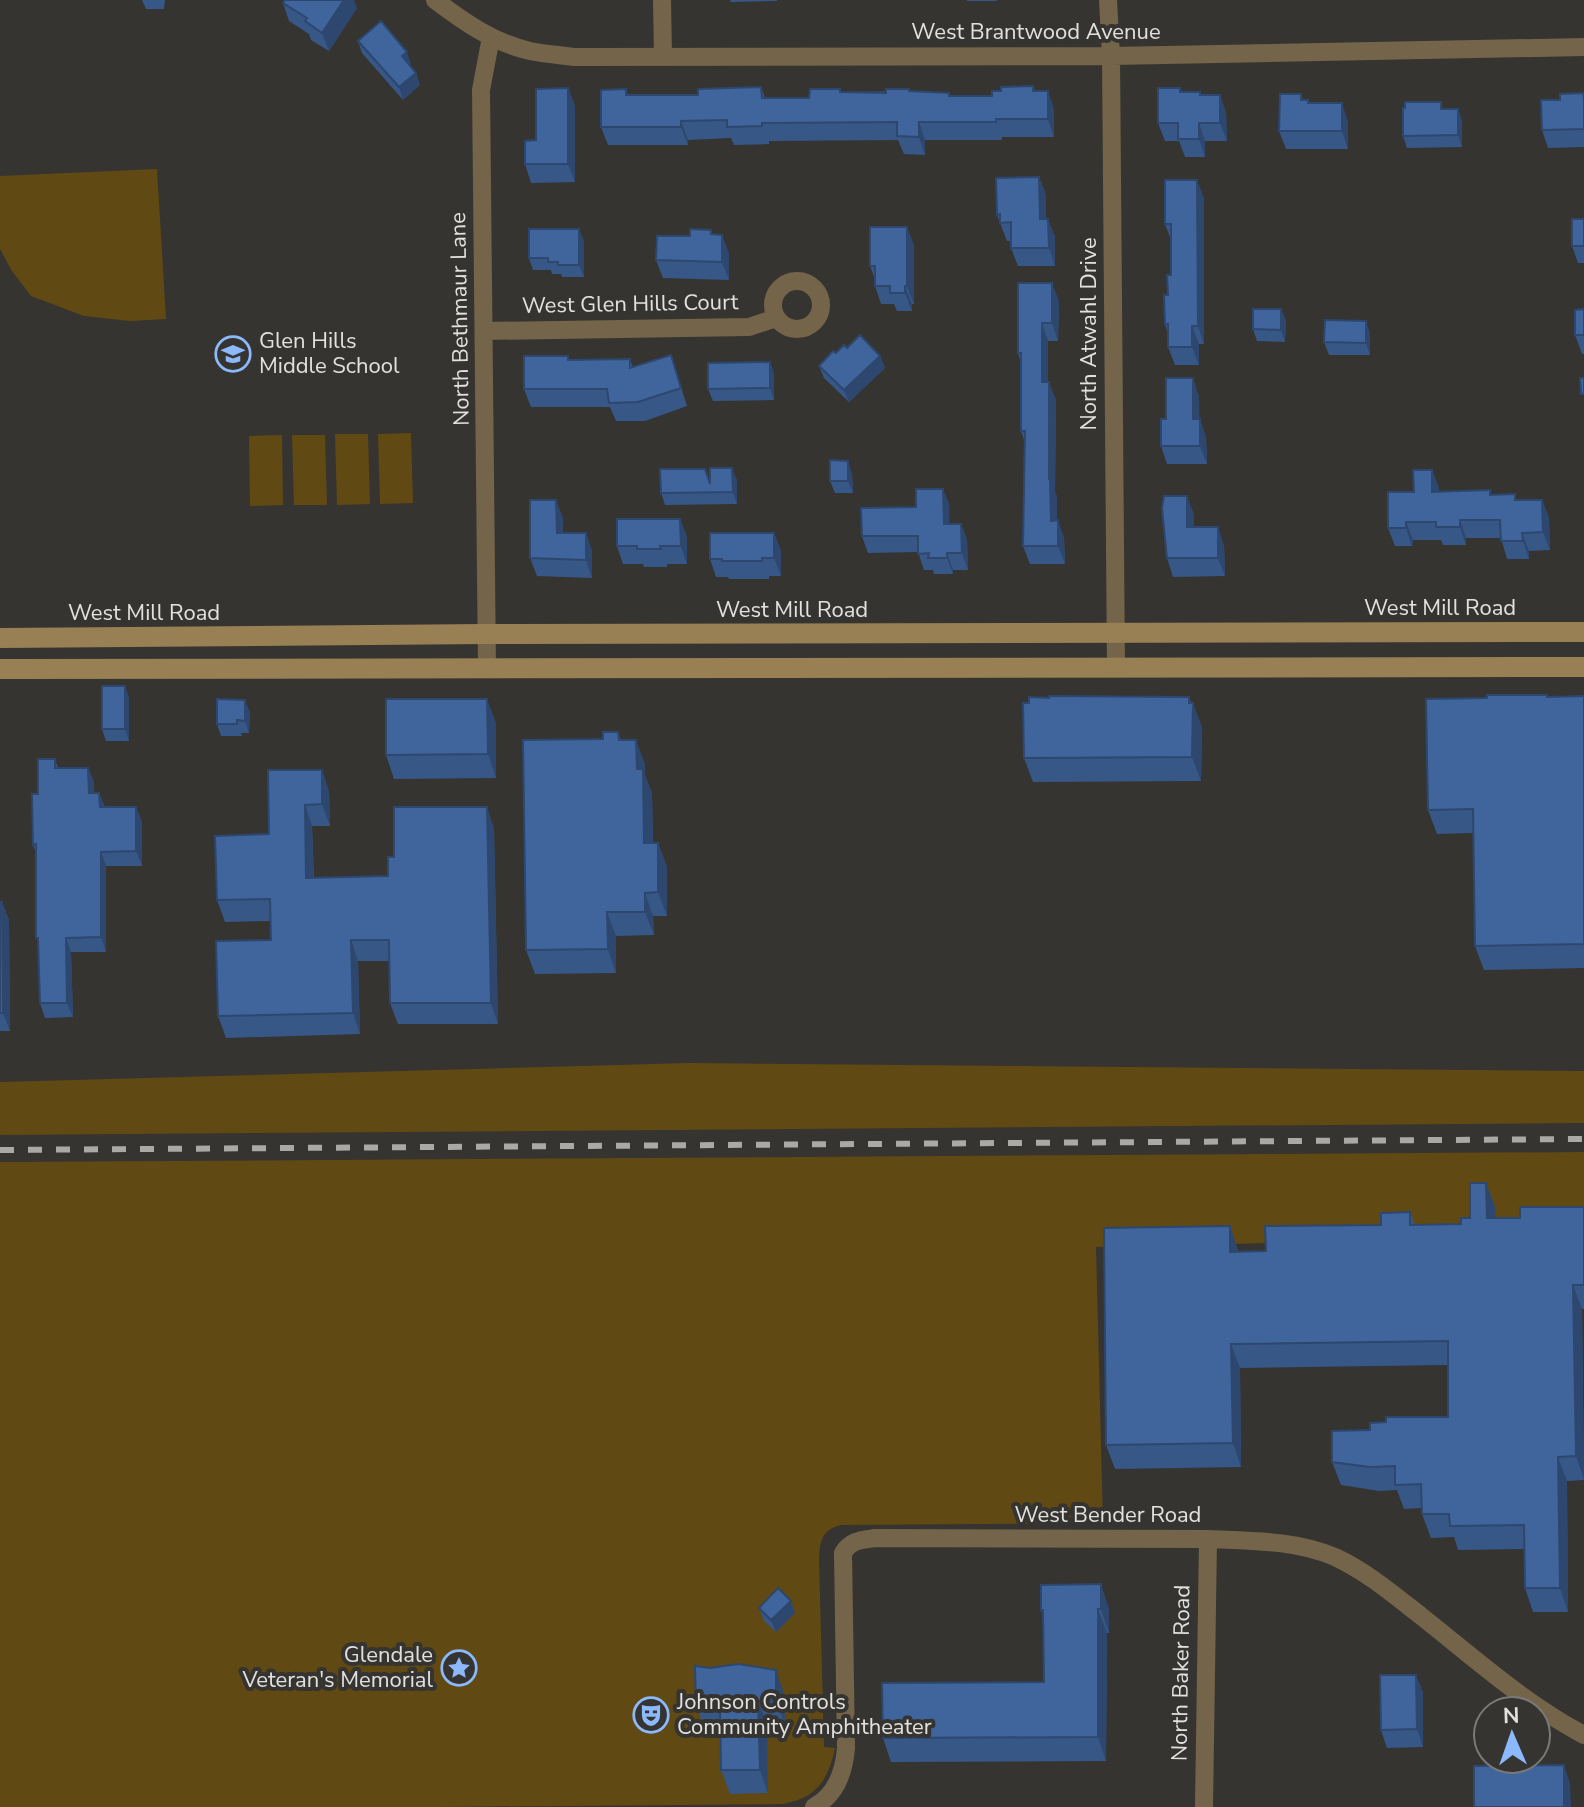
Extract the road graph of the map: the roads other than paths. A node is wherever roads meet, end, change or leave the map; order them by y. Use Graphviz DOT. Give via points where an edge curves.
graph roads {
  1 [pos="435,0"];
  2 [pos="662,0"];
  3 [pos="1108,0"];
  4 [pos="491,37"];
  5 [pos="1584,47"];
  6 [pos="663,56"];
  7 [pos="1111,56"];
  8 [pos="776,318"];
  9 [pos="484,331"];
  10 [pos="1584,632"];
  11 [pos="1116,633"];
  12 [pos="486,634"];
  13 [pos="0,638"];
  14 [pos="1584,667"];
  15 [pos="1116,668"];
  16 [pos="0,669"];
  17 [pos="487,669"];
  18 [pos="1208,1539"];
  19 [pos="1584,1735"];
  20 [pos="814,1807"];
  21 [pos="1204,1807"];
  1 -- 4 [label="street"];
  2 -- 6 [label="street"];
  3 -- 7 [label="street, North Atwahl Drive"];
  4 -- 6 [label="street, West Brantwood Avenue" via="574,57"];
  4 -- 9 [label="street, North Bethmaur Lane" via="481,90"];
  5 -- 7 [label="street, West Brantwood Avenue"];
  6 -- 7 [label="street, West Brantwood Avenue"];
  7 -- 11 [label="street, North Atwahl Drive"];
  8 -- 9 [label="street, West Glen Hills Court" via="749,327"];
  9 -- 12 [label="street, North Bethmaur Lane"];
  10 -- 11 [label="main road, West Mill Road"];
  11 -- 12 [label="main road, West Mill Road"];
  11 -- 15 [label="street, North Atwahl Drive"];
  12 -- 13 [label="main road, West Mill Road"];
  12 -- 17 [label="street, North Bethmaur Lane"];
  14 -- 15 [label="main road"];
  15 -- 17 [label="main road"];
  16 -- 17 [label="main road"];
  18 -- 19 [label="street, West Bender Road" via="1298,1546 1367,1574 1517,1691"];
  18 -- 20 [label="street, West Bender Road" via="875,1538 847,1546 842,1564 844,1767 831,1793"];
  18 -- 21 [label="street, North Baker Road"];
}
